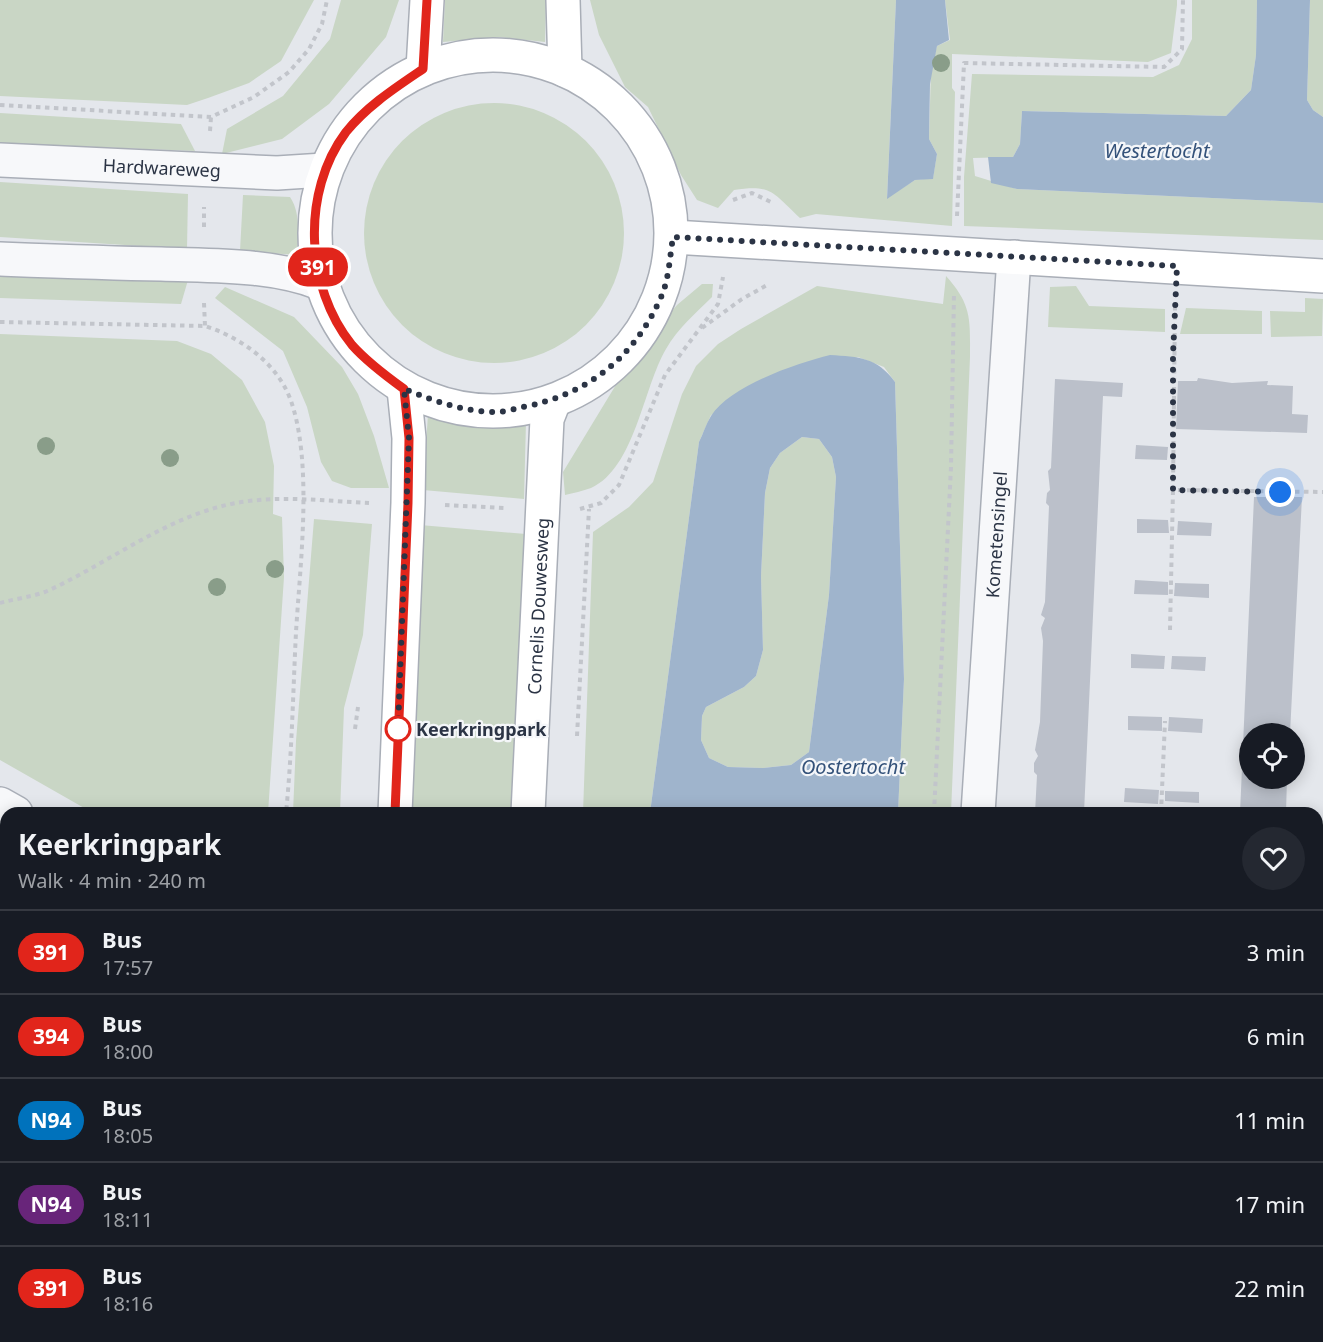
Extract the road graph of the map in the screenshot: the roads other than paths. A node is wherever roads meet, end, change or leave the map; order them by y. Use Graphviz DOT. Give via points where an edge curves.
graph roads {
  1 [pos="427,0"];
  2 [pos="563,0"];
  3 [pos="423,69"];
  4 [pos="565,70"];
  5 [pos="0,160"];
  6 [pos="324,170"];
  7 [pos="673,237"];
  8 [pos="1014,257"];
  9 [pos="0,260"];
  10 [pos="1323,276"];
  11 [pos="321,283"];
  12 [pos="404,389"];
  13 [pos="554,401"];
  14 [pos="395,807"];
  15 [pos="528,807"];
  16 [pos="978,807"];
  1 -- 3 [label="main road"];
  2 -- 4 [label="main road"];
  3 -- 4 [label="main road" via="464,57 504,52"];
  3 -- 6 [label="main road" via="376,101 346,133"];
  4 -- 7 [label="main road" via="593,82 627,112 653,149 669,192"];
  5 -- 6 [label="street, Hardwareweg" via="205,171"];
  6 -- 11 [label="main road" via="313,226"];
  7 -- 8 [label="main road" via="955,240"];
  7 -- 13 [label="main road" via="662,294 635,344 592,383"];
  8 -- 10 [label="main road"];
  8 -- 16 [label="street, Kometensingel"];
  9 -- 11 [label="street" via="203,266 272,271"];
  11 -- 12 [label="main road" via="333,315 352,344 376,369"];
  12 -- 13 [label="main road" via="448,406 494,412"];
  12 -- 14 [label="main road" via="409,438 408,492"];
  13 -- 15 [label="main road, Cornelis Douwesweg" via="547,418"];
}
